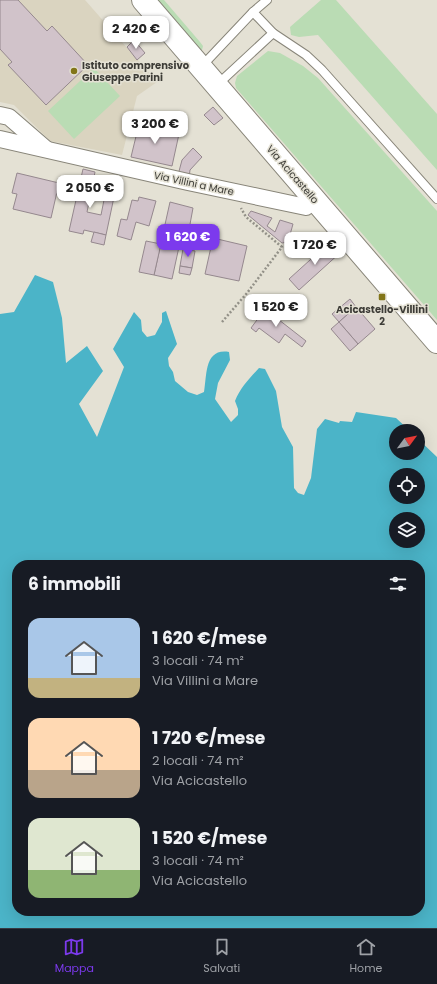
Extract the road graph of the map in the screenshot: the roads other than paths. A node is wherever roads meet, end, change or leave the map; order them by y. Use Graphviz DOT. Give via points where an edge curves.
graph roads {
  1 [pos="266,0"];
  2 [pos="144,2"];
  3 [pos="253,12"];
  4 [pos="273,33"];
  5 [pos="201,67"];
  6 [pos="216,86"];
  7 [pos="0,116"];
  8 [pos="0,139"];
  9 [pos="48,151"];
  10 [pos="437,199"];
  11 [pos="315,200"];
  12 [pos="437,342"];
  1 -- 3 [label="lane"];
  2 -- 5 [label="main road, Via Acicastello"];
  3 -- 4 [label="lane"];
  3 -- 5 [label="lane"];
  4 -- 6 [label="lane"];
  4 -- 10 [label="lane" via="306,55 322,70"];
  5 -- 6 [label="main road, Via Acicastello"];
  6 -- 11 [label="main road, Via Acicastello"];
  7 -- 9 [label="street" via="9,118"];
  8 -- 9 [label="street, Via Villini a Mare"];
  9 -- 11 [label="street, Via Villini a Mare" via="306,207"];
  11 -- 12 [label="main road, Via Acicastello"];
}
